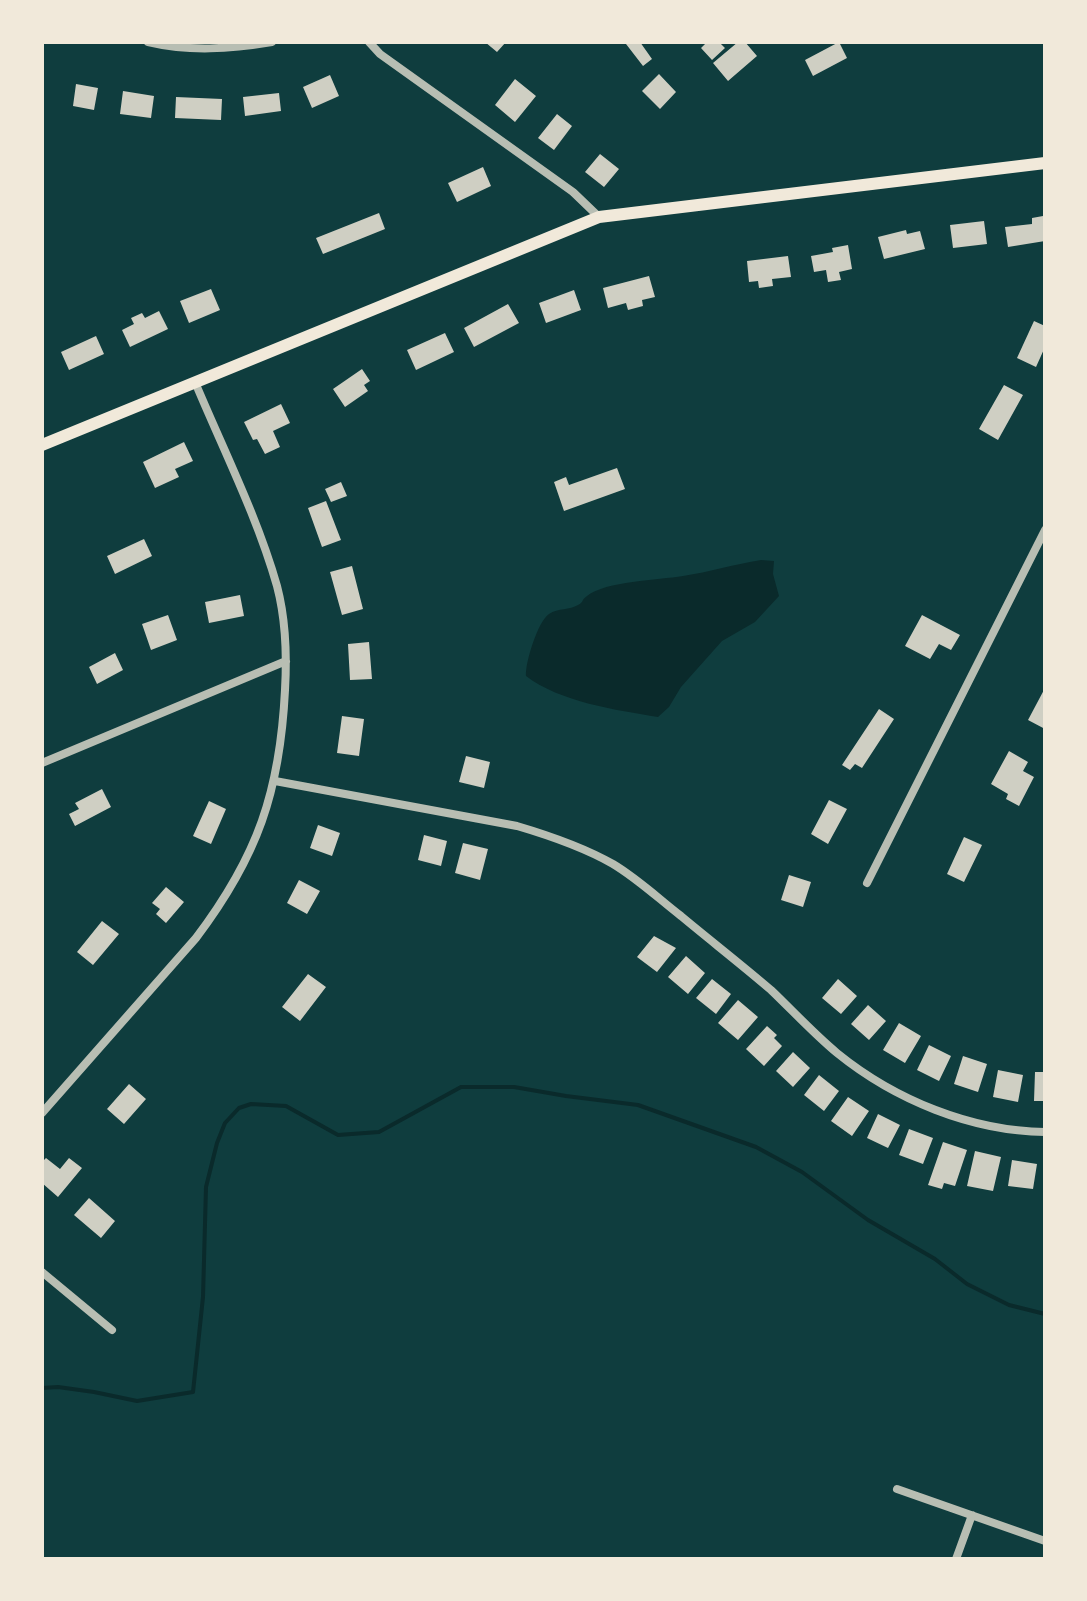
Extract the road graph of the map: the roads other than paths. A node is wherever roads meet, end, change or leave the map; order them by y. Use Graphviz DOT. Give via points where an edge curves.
graph roads {
  1 [pos="148,42"];
  2 [pos="272,42"];
  3 [pos="369,42"];
  4 [pos="1045,163"];
  5 [pos="599,217"];
  6 [pos="195,382"];
  7 [pos="42,445"];
  8 [pos="1045,530"];
  9 [pos="286,661"];
  10 [pos="42,763"];
  11 [pos="275,781"];
  12 [pos="867,883"];
  13 [pos="42,1113"];
  14 [pos="1045,1132"];
  15 [pos="42,1272"];
  16 [pos="112,1330"];
  17 [pos="897,1489"];
  18 [pos="972,1515"];
  19 [pos="1045,1541"];
  20 [pos="956,1559"];
  1 -- 2 [label="street" via="190,49"];
  3 -- 5 [label="street" via="573,192"];
  4 -- 5 [label="main road"];
  5 -- 6 [label="main road"];
  6 -- 7 [label="main road"];
  6 -- 9 [label="street" via="277,588"];
  8 -- 12 [label="street"];
  9 -- 10 [label="street"];
  9 -- 11 [label="street"];
  11 -- 13 [label="street" via="252,850 220,907"];
  11 -- 14 [label="street" via="517,826 585,850 640,883 755,976 838,1053 887,1087 974,1123"];
  15 -- 16 [label="street"];
  17 -- 18 [label="street"];
  18 -- 19 [label="street"];
  18 -- 20 [label="street"];
}
